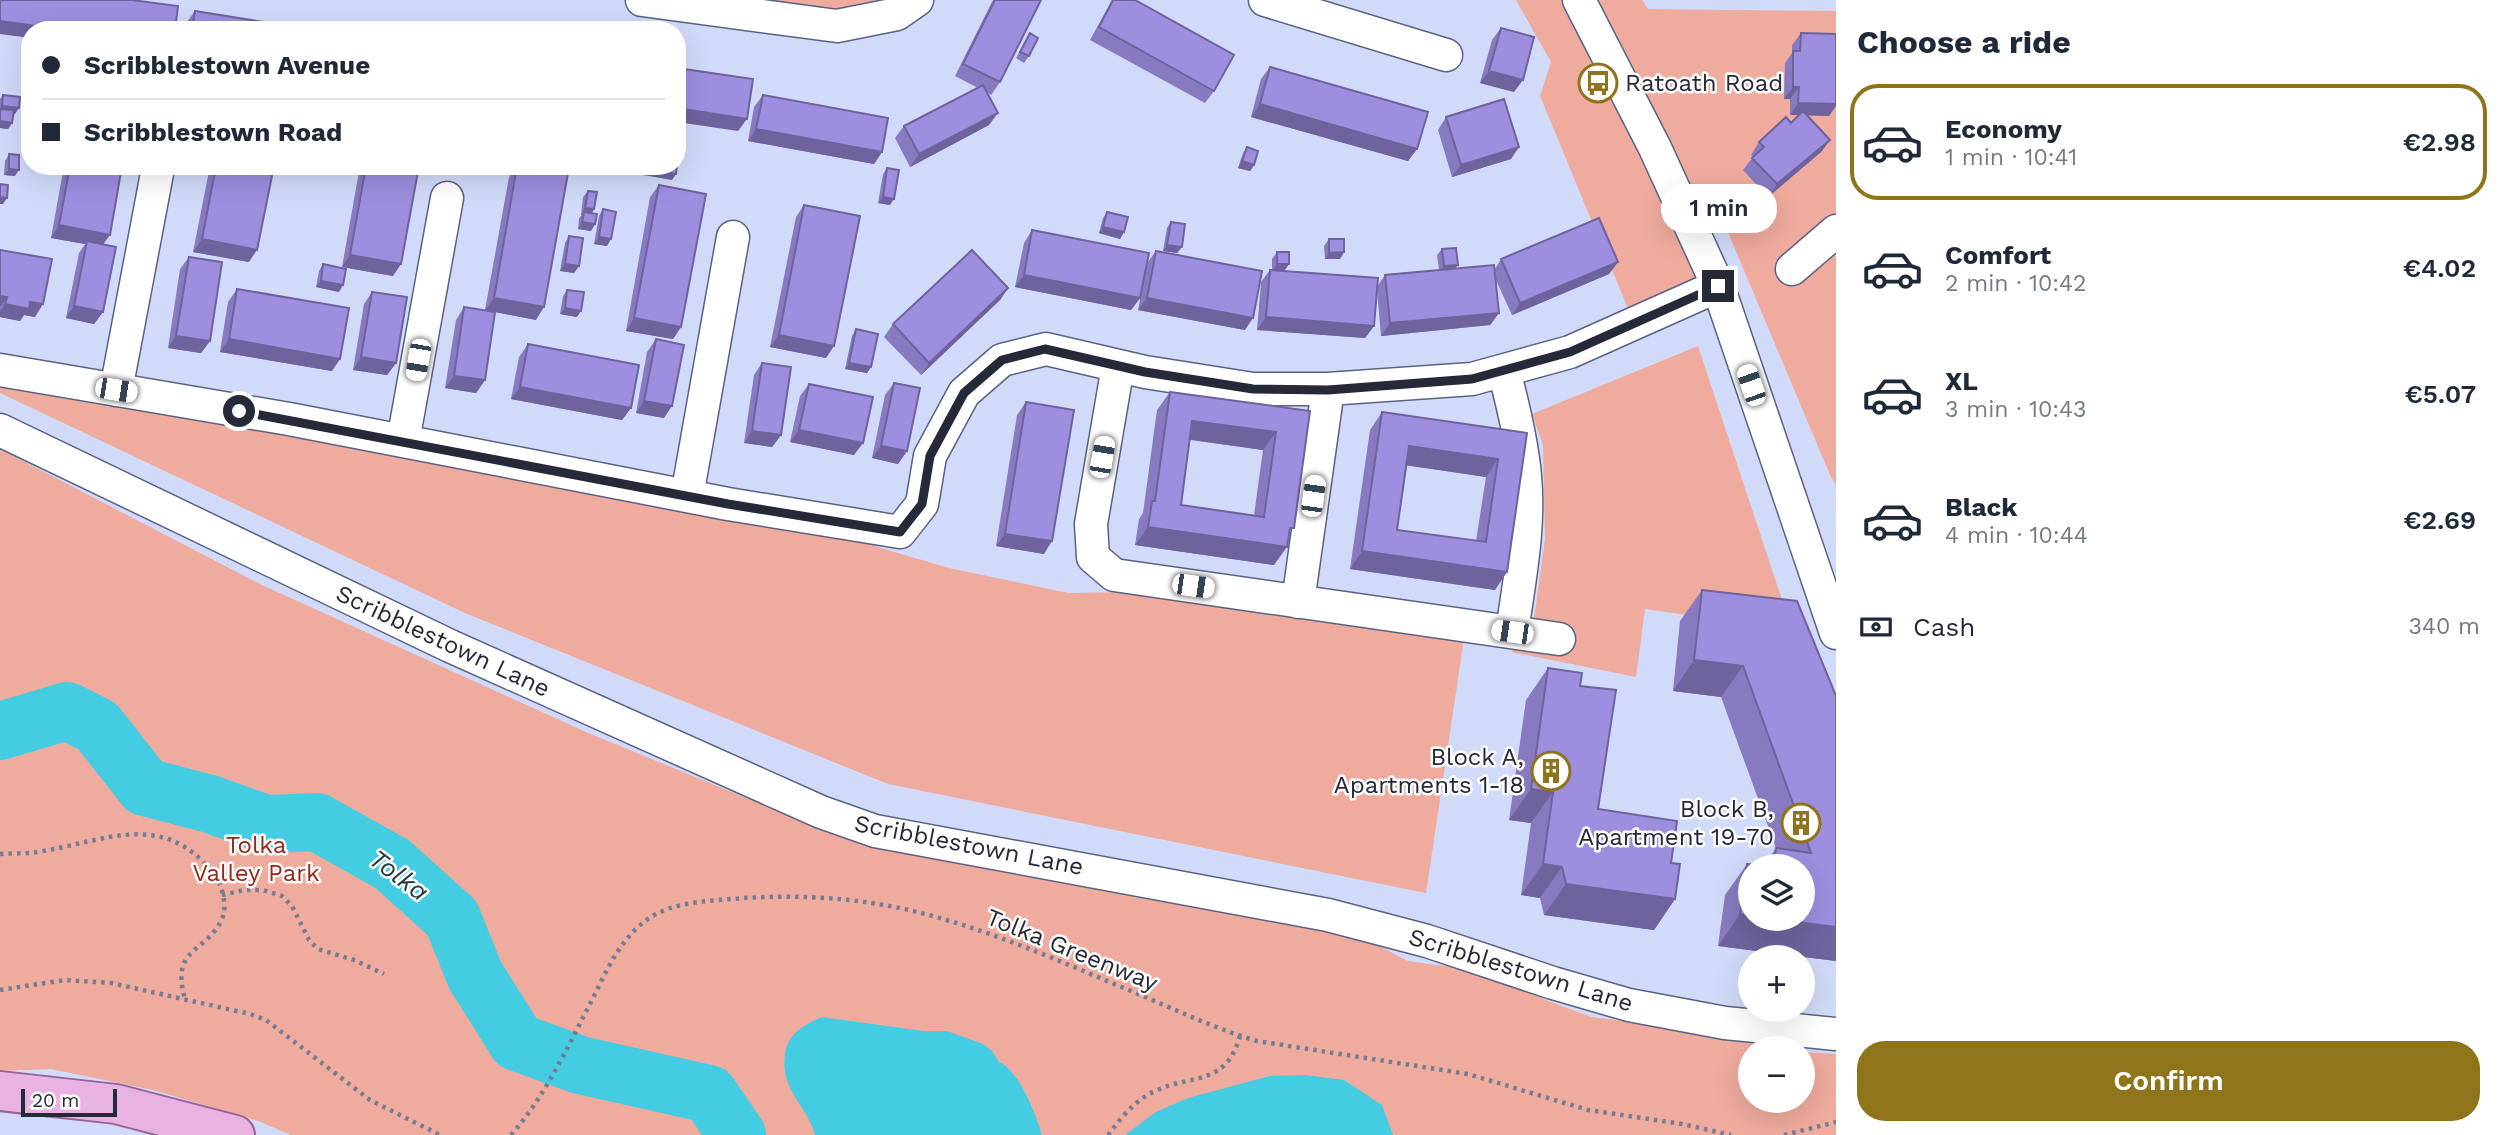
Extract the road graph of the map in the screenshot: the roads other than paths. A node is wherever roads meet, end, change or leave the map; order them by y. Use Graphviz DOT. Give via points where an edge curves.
graph roads {
  1 [pos="642,0"];
  2 [pos="917,0"];
  3 [pos="1265,0"];
  4 [pos="1579,0"];
  5 [pos="1446,55"];
  6 [pos="158,175"];
  7 [pos="447,198"];
  8 [pos="1836,231"];
  9 [pos="733,237"];
  10 [pos="1792,269"];
  11 [pos="1718,286"];
  12 [pos="1118,366"];
  13 [pos="0,370"];
  14 [pos="1504,371"];
  15 [pos="116,390"];
  16 [pos="1328,390"];
  17 [pos="0,430"];
  18 [pos="403,441"];
  19 [pos="687,496"];
  20 [pos="1298,602"];
  21 [pos="1512,632"];
  22 [pos="1836,633"];
  23 [pos="1559,639"];
  24 [pos="1836,1034"];
  25 [pos="0,1091"];
  26 [pos="235,1135"];
  1 -- 2 [label="street" via="837,26 897,14"];
  3 -- 5 [label="street"];
  4 -- 11 [label="street" via="1656,148"];
  6 -- 15 [label="street"];
  7 -- 18 [label="street"];
  8 -- 10 [label="street"];
  9 -- 19 [label="street"];
  11 -- 14 [label="street" via="1570,352"];
  11 -- 22 [label="street"];
  12 -- 16 [label="street" via="1253,389"];
  12 -- 19 [label="street" via="1045,349 1002,360 964,393 930,456 922,504 900,532"];
  12 -- 20 [label="street" via="1091,524 1093,557 1114,575"];
  13 -- 15 [label="street"];
  14 -- 16 [label="street" via="1472,379"];
  14 -- 21 [label="street" via="1525,477 1525,538"];
  15 -- 18 [label="street"];
  16 -- 20 [label="street"];
  17 -- 24 [label="street, Scribblestown Lane" via="450,646 875,831 1328,915 1629,1005 1725,1023"];
  18 -- 19 [label="street"];
  20 -- 21 [label="street"];
  21 -- 23 [label="street"];
  25 -- 26 [label="main road" via="116,1104"];
}
